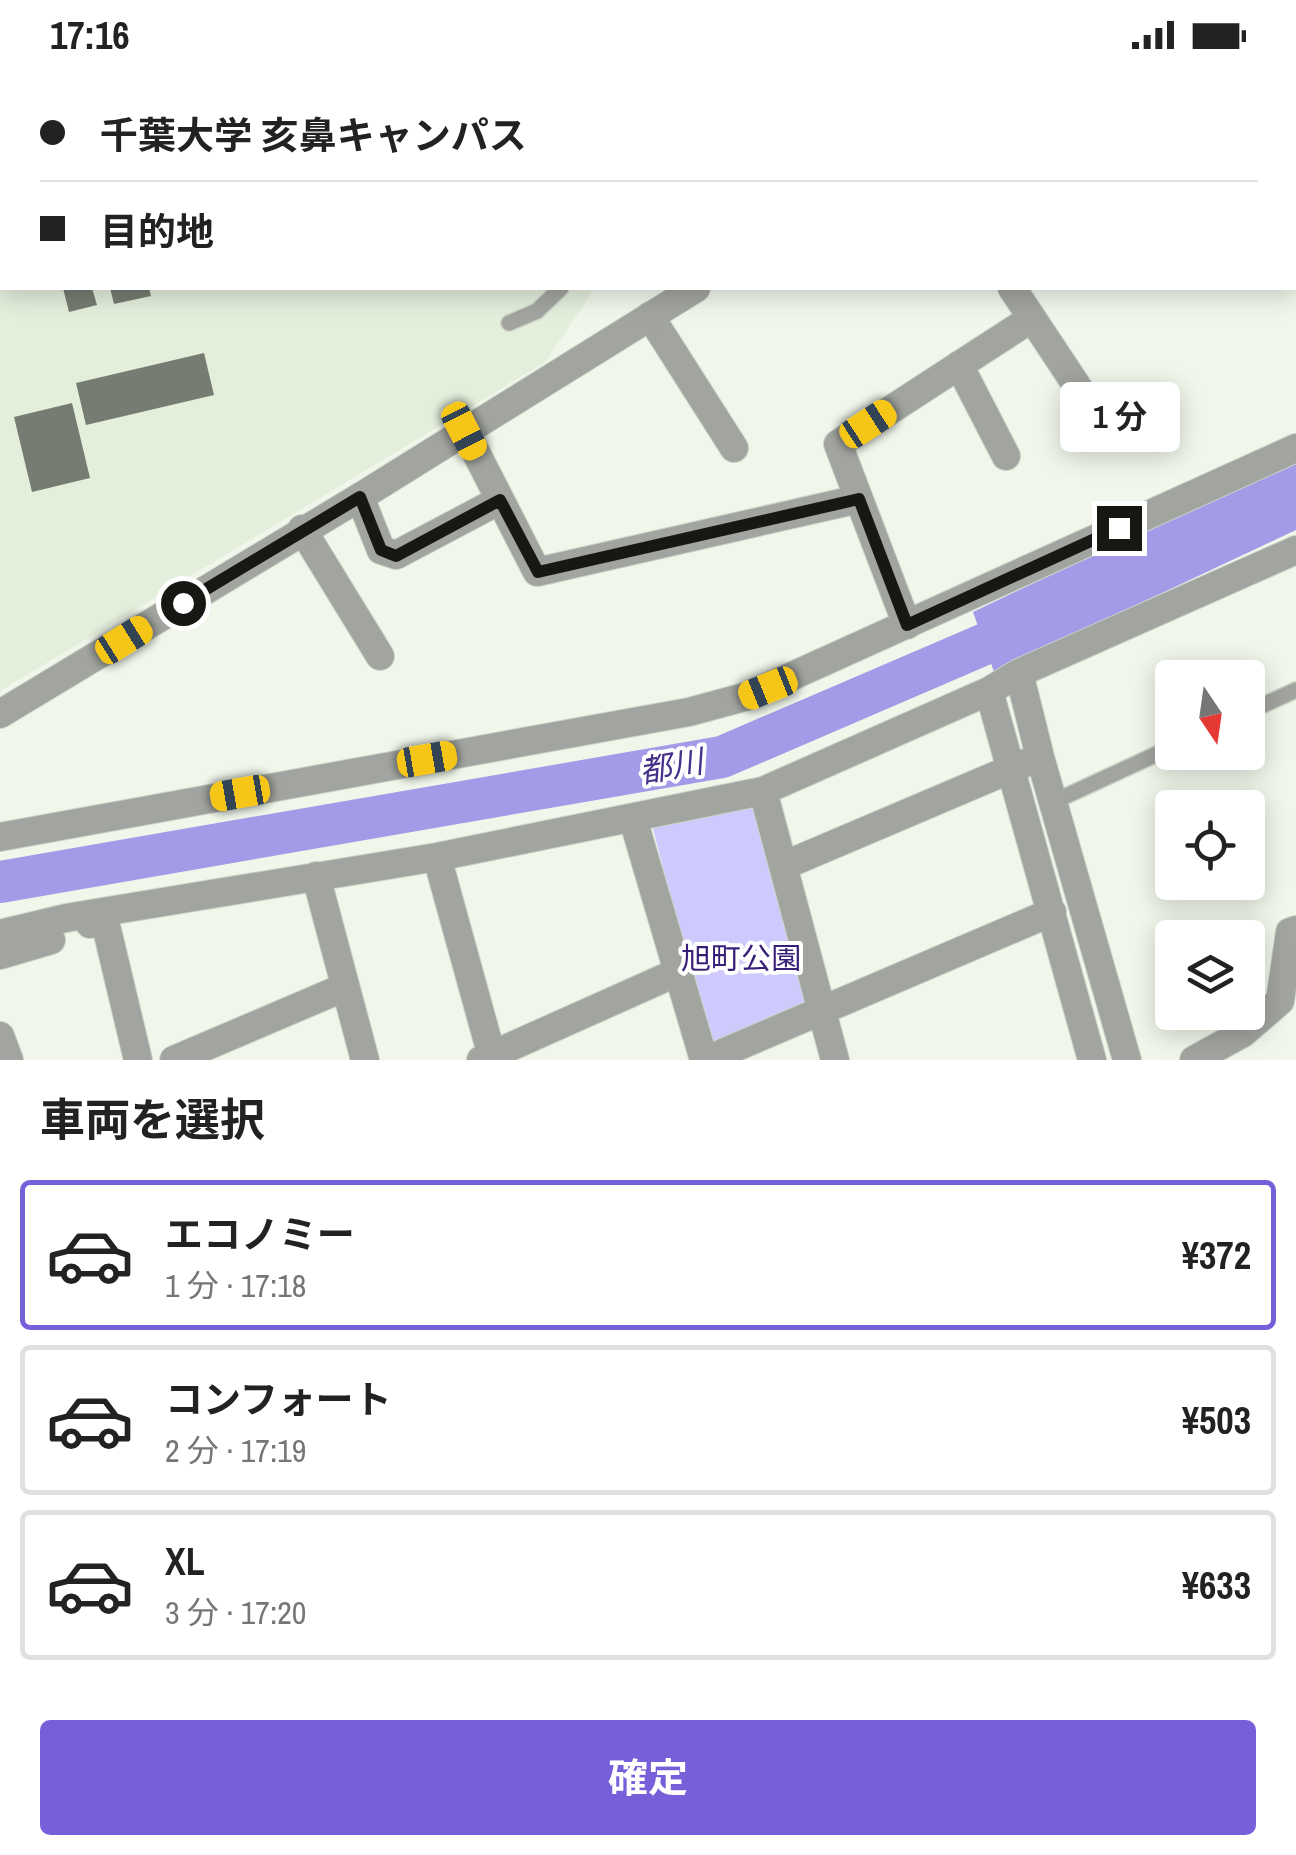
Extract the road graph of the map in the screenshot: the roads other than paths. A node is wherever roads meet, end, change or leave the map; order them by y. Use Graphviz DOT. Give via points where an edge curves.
graph roads {
  1 [pos="559,290"];
  2 [pos="693,290"];
  3 [pos="1013,290"];
  4 [pos="650,316"];
  5 [pos="1032,318"];
  6 [pos="509,323"];
  7 [pos="959,365"];
  8 [pos="1085,398"];
  9 [pos="464,431"];
  10 [pos="734,448"];
  11 [pos="1296,448"];
  12 [pos="1006,456"];
  13 [pos="360,497"];
  14 [pos="859,499"];
  15 [pos="500,500"];
  16 [pos="302,529"];
  17 [pos="1296,550"];
  18 [pos="907,625"];
  19 [pos="380,656"];
  20 [pos="1019,673"];
  21 [pos="1296,690"];
  22 [pos="989,691"];
  23 [pos="1265,704"];
  24 [pos="0,714"];
  25 [pos="1155,754"];
  26 [pos="1040,757"];
  27 [pos="1011,769"];
  28 [pos="762,791"];
  29 [pos="1053,802"];
  30 [pos="633,818"];
  31 [pos="0,837"];
  32 [pos="437,856"];
  33 [pos="783,866"];
  34 [pos="316,876"];
  35 [pos="1052,912"];
  36 [pos="103,913"];
  37 [pos="1296,930"];
  38 [pos="0,934"];
  39 [pos="0,955"];
  40 [pos="680,972"];
  41 [pos="345,988"];
  42 [pos="822,1010"];
  43 [pos="0,1036"];
  44 [pos="1084,1057"];
  45 [pos="489,1059"];
  46 [pos="9,1060"];
  47 [pos="138,1060"];
  48 [pos="174,1060"];
  49 [pos="366,1060"];
  50 [pos="705,1060"];
  51 [pos="834,1060"];
  52 [pos="1127,1060"];
  53 [pos="1194,1060"];
  1 -- 6 [label="lane" via="537,311"];
  2 -- 4 [label="street"];
  3 -- 5 [label="street"];
  4 -- 9 [label="street"];
  4 -- 10 [label="street"];
  5 -- 7 [label="street"];
  5 -- 8 [label="street"];
  7 -- 12 [label="street"];
  7 -- 14 [label="street" via="838,444"];
  9 -- 13 [label="street"];
  9 -- 15 [label="street"];
  11 -- 18 [label="street"];
  13 -- 15 [label="street" via="381,550 396,556"];
  13 -- 16 [label="street"];
  14 -- 15 [label="street" via="538,572"];
  14 -- 18 [label="street"];
  16 -- 19 [label="street"];
  16 -- 24 [label="street"];
  17 -- 20 [label="street"];
  18 -- 31 [label="street" via="748,696 689,712"];
  20 -- 22 [label="street"];
  20 -- 26 [label="street"];
  21 -- 23 [label="lane"];
  22 -- 27 [label="street"];
  22 -- 28 [label="street"];
  25 -- 29 [label="lane"];
  26 -- 27 [label="street"];
  26 -- 29 [label="street"];
  27 -- 33 [label="street"];
  27 -- 35 [label="street"];
  28 -- 30 [label="street"];
  28 -- 33 [label="street"];
  29 -- 52 [label="street"];
  30 -- 32 [label="street"];
  30 -- 40 [label="street"];
  32 -- 34 [label="street"];
  32 -- 45 [label="street"];
  33 -- 42 [label="street"];
  34 -- 36 [label="street"];
  34 -- 41 [label="street"];
  35 -- 42 [label="street"];
  35 -- 44 [label="street"];
  36 -- 38 [label="street"];
  36 -- 39 [label="street" via="82,930"];
  36 -- 47 [label="street"];
  37 -- 53 [label="street" via="1290,932 1280,1001"];
  40 -- 45 [label="street"];
  40 -- 50 [label="street"];
  41 -- 48 [label="street"];
  41 -- 49 [label="street"];
  42 -- 50 [label="street"];
  42 -- 51 [label="street"];
  43 -- 46 [label="street"];
}
